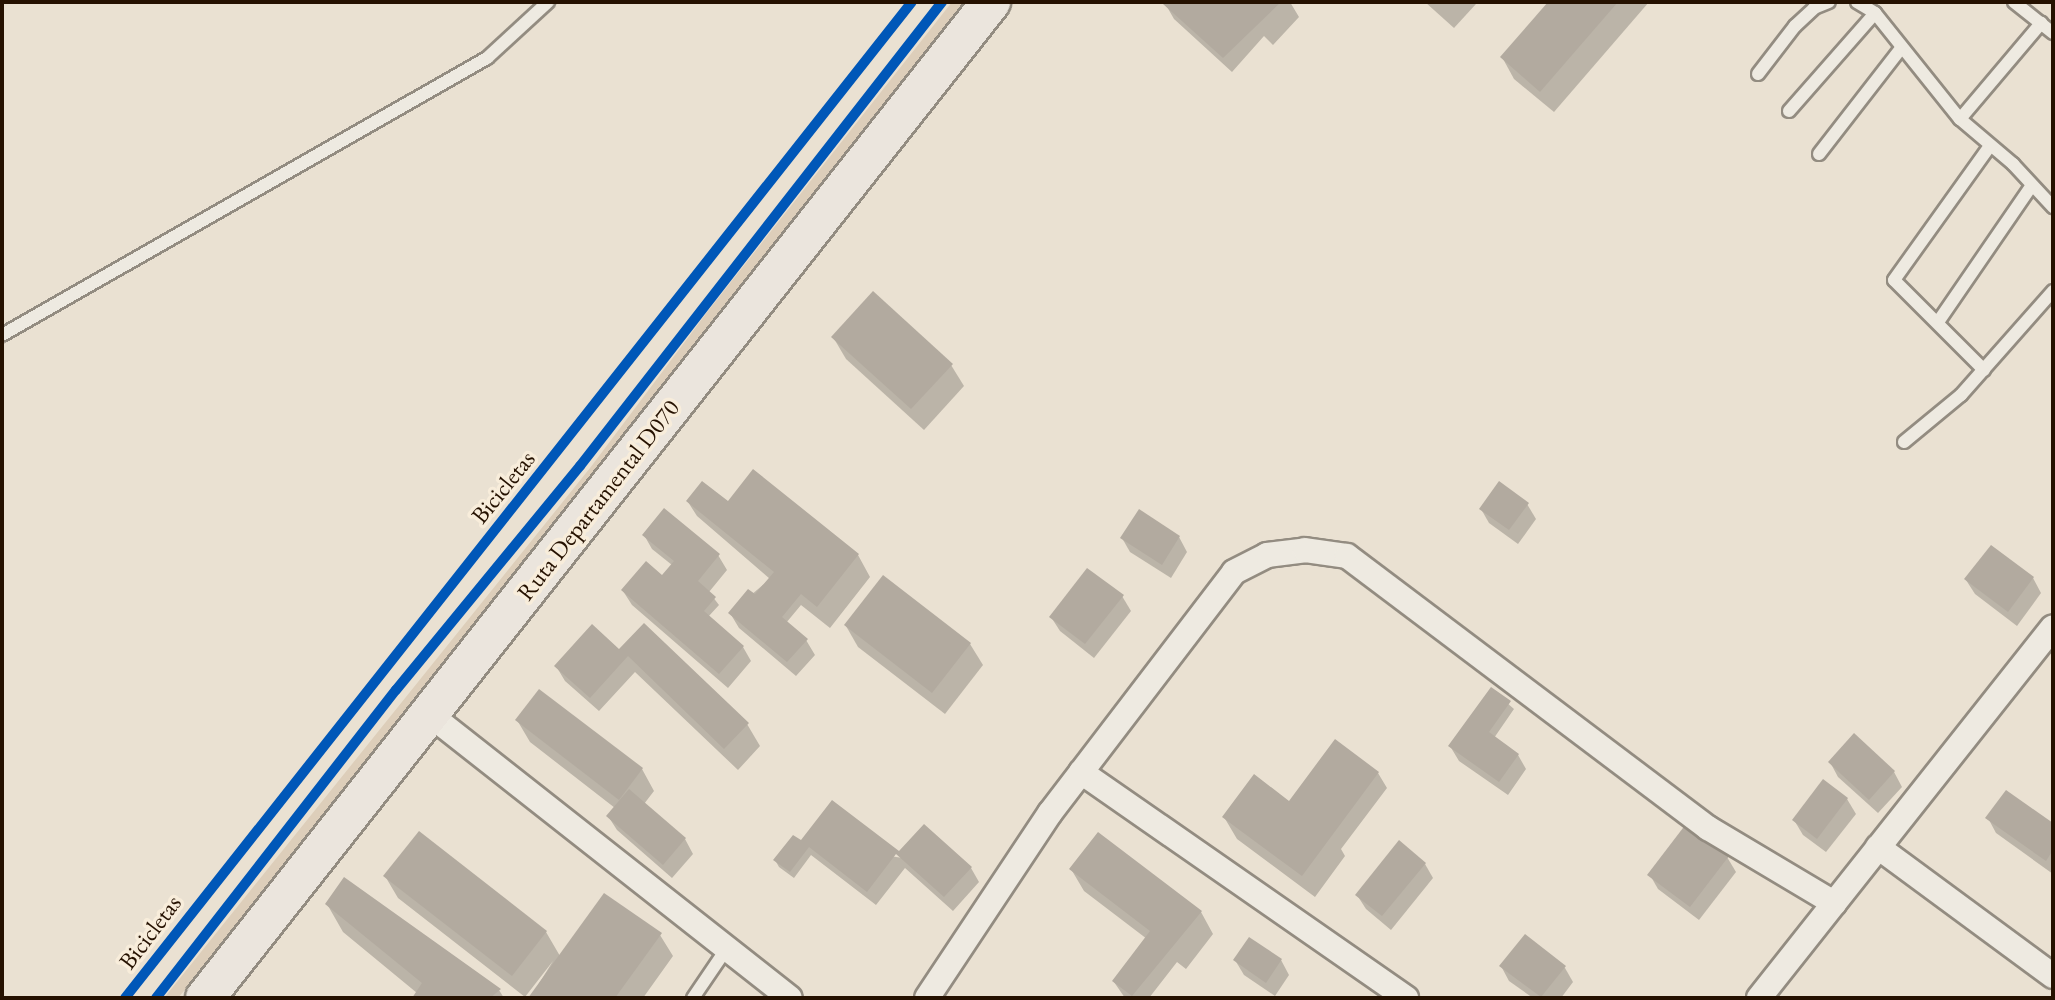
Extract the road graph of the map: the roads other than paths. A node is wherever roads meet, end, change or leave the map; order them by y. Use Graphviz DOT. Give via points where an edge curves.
graph roads {
  1 [pos="548,2"];
  2 [pos="991,2"];
  3 [pos="1829,2"];
  4 [pos="1857,2"];
  5 [pos="2014,2"];
  6 [pos="1875,13"];
  7 [pos="2041,23"];
  8 [pos="2053,33"];
  9 [pos="1902,47"];
  10 [pos="1758,74"];
  11 [pos="1789,111"];
  12 [pos="1960,119"];
  13 [pos="1990,146"];
  14 [pos="1819,154"];
  15 [pos="2032,185"];
  16 [pos="2053,207"];
  17 [pos="2053,291"];
  18 [pos="1938,322"];
  19 [pos="2,335"];
  20 [pos="1984,370"];
  21 [pos="1904,442"];
  22 [pos="2053,627"];
  23 [pos="429,714"];
  24 [pos="1081,772"];
  25 [pos="1878,847"];
  26 [pos="1834,904"];
  27 [pos="727,948"];
  28 [pos="2053,976"];
  29 [pos="205,998"];
  30 [pos="692,998"];
  31 [pos="790,998"];
  32 [pos="927,998"];
  33 [pos="1406,998"];
  34 [pos="1759,998"];
  1 -- 19 [label="lane" via="487,58"];
  2 -- 23 [label="main road, Ruta Departamental D070"];
  3 -- 10 [label="lane" via="1814,8 1795,26"];
  4 -- 6 [label="lane"];
  5 -- 7 [label="lane"];
  6 -- 9 [label="lane"];
  6 -- 11 [label="lane"];
  7 -- 8 [label="lane"];
  7 -- 12 [label="lane"];
  9 -- 12 [label="lane"];
  9 -- 14 [label="lane"];
  12 -- 13 [label="lane"];
  13 -- 15 [label="lane"];
  13 -- 18 [label="lane" via="1894,280"];
  15 -- 16 [label="lane"];
  15 -- 18 [label="lane"];
  17 -- 20 [label="lane"];
  18 -- 20 [label="lane"];
  20 -- 21 [label="lane"];
  22 -- 25 [label="street"];
  23 -- 27 [label="street"];
  23 -- 29 [label="main road, Ruta Departamental D070"];
  24 -- 26 [label="street" via="1234,572 1267,555 1305,550 1347,556 1708,828"];
  24 -- 32 [label="street"];
  24 -- 33 [label="street"];
  25 -- 26 [label="street"];
  25 -- 28 [label="street"];
  26 -- 34 [label="street"];
  27 -- 30 [label="lane"];
  27 -- 31 [label="street"];
}
